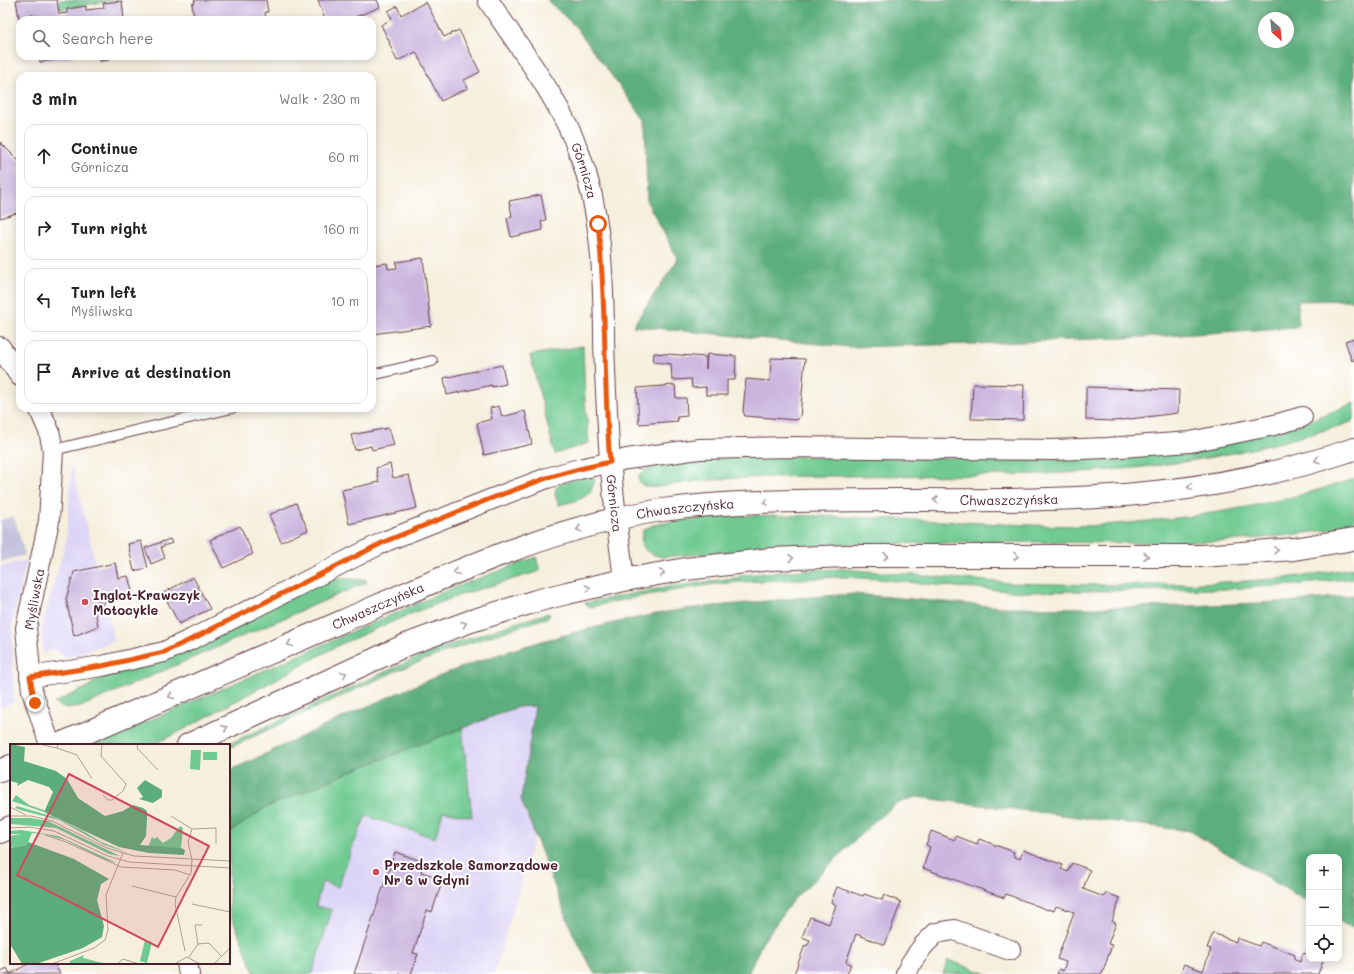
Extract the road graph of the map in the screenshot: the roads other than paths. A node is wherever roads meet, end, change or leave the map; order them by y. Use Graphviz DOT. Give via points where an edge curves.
graph roads {
  1 [pos="488,0"];
  2 [pos="0,347"];
  3 [pos="432,361"];
  4 [pos="16,370"];
  5 [pos="376,374"];
  6 [pos="41,412"];
  7 [pos="215,412"];
  8 [pos="1302,417"];
  9 [pos="1354,449"];
  10 [pos="54,450"];
  11 [pos="610,462"];
  12 [pos="616,519"];
  13 [pos="1354,539"];
  14 [pos="624,580"];
  15 [pos="30,677"];
  16 [pos="50,744"];
  17 [pos="60,744"];
  18 [pos="190,744"];
  19 [pos="10,766"];
  20 [pos="0,771"];
  21 [pos="10,827"];
  22 [pos="0,832"];
  23 [pos="1010,950"];
  24 [pos="187,964"];
  25 [pos="189,974"];
  26 [pos="906,974"];
  1 -- 11 [label="street, Górnicza" via="566,121 592,192 603,265"];
  2 -- 4 [label="street"];
  3 -- 5 [label="lane"];
  6 -- 10 [label="street, Myśliwska"];
  7 -- 10 [label="lane"];
  8 -- 11 [label="street" via="1190,442 1107,448 707,449"];
  9 -- 12 [label="main road, Chwaszczyńska, one-way" via="1242,479 1156,492 1009,500 734,502 661,510"];
  10 -- 15 [label="street, Myśliwska" via="49,521 26,628"];
  11 -- 12 [label="street, Górnicza"];
  11 -- 15 [label="street" via="547,478 386,541 164,652 102,666"];
  12 -- 14 [label="street, Górnicza"];
  12 -- 17 [label="main road, Chwaszczyńska, one-way" via="497,555"];
  14 -- 13 [label="main road, one-way" via="686,569 771,559 847,556 1204,556 1294,549"];
  18 -- 14 [label="main road, one-way" via="406,645 536,600"];
  15 -- 16 [label="street, Myśliwska" via="35,703"];
  19 -- 20 [label="main road"];
  21 -- 22 [label="main road"];
  23 -- 26 [label="street" via="954,930 936,933 923,946"];
  24 -- 25 [label="street"];
}
